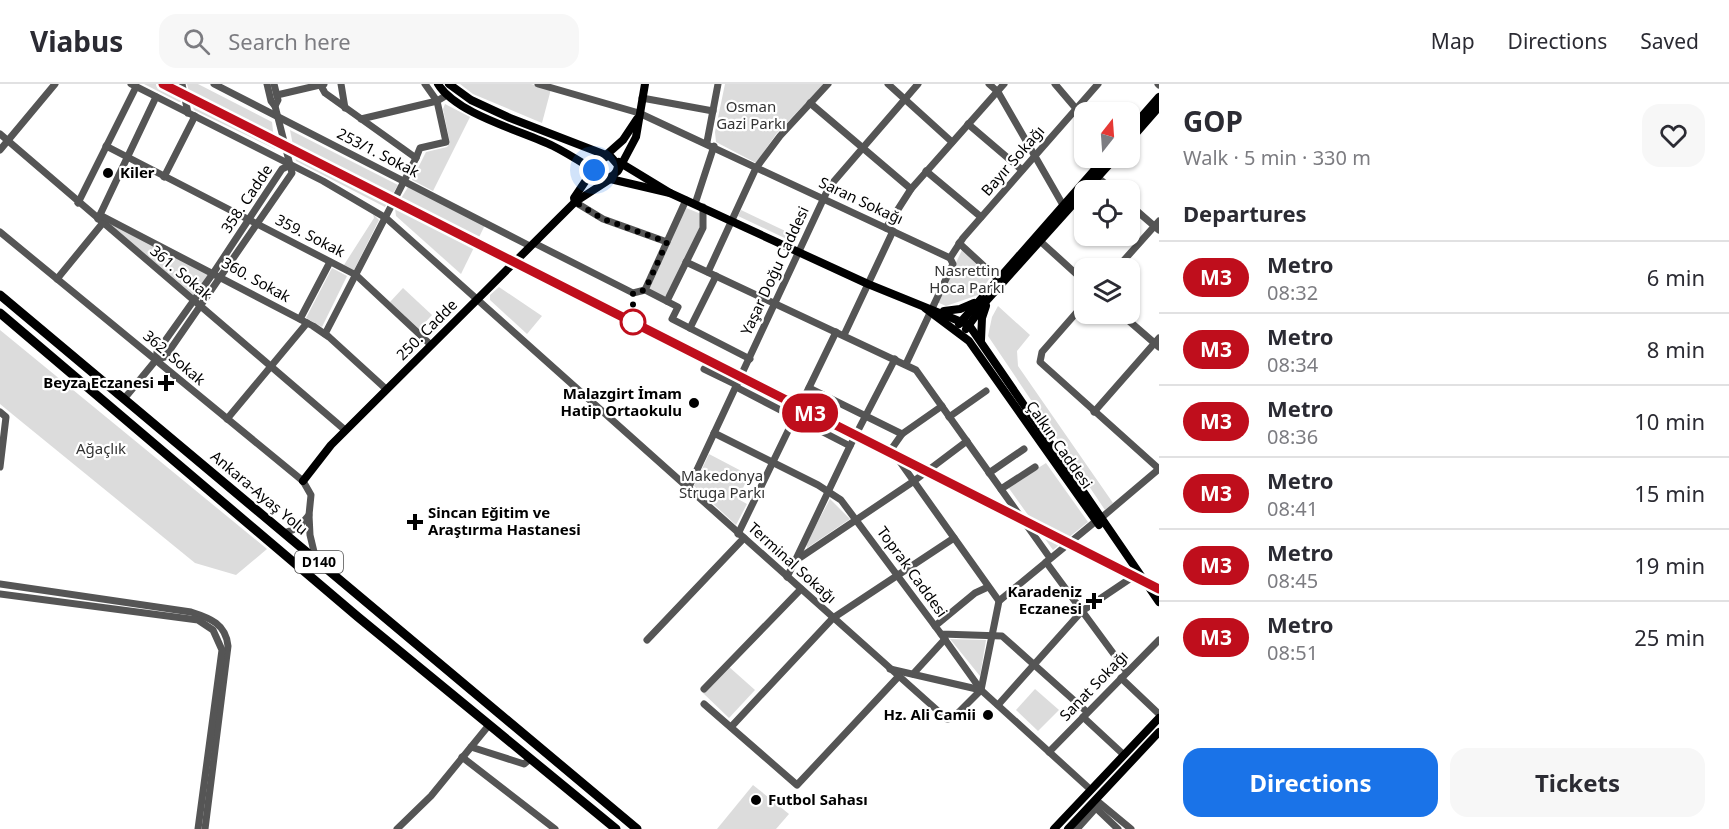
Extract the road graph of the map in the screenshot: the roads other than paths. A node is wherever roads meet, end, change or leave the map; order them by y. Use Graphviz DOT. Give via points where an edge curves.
graph roads {
  1 [pos="55,84"];
  2 [pos="182,84"];
  3 [pos="214,84"];
  4 [pos="267,84"];
  5 [pos="274,84"];
  6 [pos="321,84"];
  7 [pos="341,84"];
  8 [pos="425,84"];
  9 [pos="438,84"];
  10 [pos="537,84"];
  11 [pos="645,84"];
  12 [pos="718,84"];
  13 [pos="828,84"];
  14 [pos="888,84"];
  15 [pos="918,84"];
  16 [pos="989,84"];
  17 [pos="1004,84"];
  18 [pos="1055,84"];
  19 [pos="1098,84"];
  20 [pos="134,85"];
  21 [pos="551,86"];
  22 [pos="450,89"];
  23 [pos="998,92"];
  24 [pos="276,94"];
  25 [pos="156,97"];
  26 [pos="1159,97"];
  27 [pos="642,98"];
  28 [pos="904,99"];
  29 [pos="437,101"];
  30 [pos="1082,102"];
  31 [pos="810,103"];
  32 [pos="275,106"];
  33 [pos="1074,107"];
  34 [pos="1159,107"];
  35 [pos="345,108"];
  36 [pos="713,111"];
  37 [pos="1074,111"];
  38 [pos="191,115"];
  39 [pos="638,116"];
  40 [pos="278,117"];
  41 [pos="361,119"];
  42 [pos="1140,119"];
  43 [pos="968,124"];
  44 [pos="1140,129"];
  45 [pos="0,134"];
  46 [pos="8,141"];
  47 [pos="952,142"];
  48 [pos="711,144"];
  49 [pos="106,146"];
  50 [pos="862,147"];
  51 [pos="0,150"];
  52 [pos="1035,156"];
  53 [pos="128,157"];
  54 [pos="608,157"];
  55 [pos="416,158"];
  56 [pos="290,165"];
  57 [pos="595,167"];
  58 [pos="756,168"];
  59 [pos="1096,168"];
  60 [pos="1106,168"];
  61 [pos="1022,170"];
  62 [pos="926,171"];
  63 [pos="614,173"];
  64 [pos="165,177"];
  65 [pos="1098,177"];
  66 [pos="1095,180"];
  67 [pos="1101,180"];
  68 [pos="404,182"];
  69 [pos="911,189"];
  70 [pos="670,193"];
  71 [pos="823,199"];
  72 [pos="686,200"];
  73 [pos="575,202"];
  74 [pos="78,203"];
  75 [pos="1074,203"];
  76 [pos="699,205"];
  77 [pos="1063,205"];
  78 [pos="1140,212"];
  79 [pos="981,217"];
  80 [pos="386,218"];
  81 [pos="100,220"];
  82 [pos="249,220"];
  83 [pos="730,220"];
  84 [pos="257,224"];
  85 [pos="1158,226"];
  86 [pos="890,230"];
  87 [pos="0,232"];
  88 [pos="1040,241"];
  89 [pos="667,242"];
  90 [pos="959,243"];
  91 [pos="532,245"];
  92 [pos="800,252"];
  93 [pos="1127,258"];
  94 [pos="951,259"];
  95 [pos="330,262"];
  96 [pos="686,262"];
  97 [pos="214,272"];
  98 [pos="708,272"];
  99 [pos="1074,272"];
  100 [pos="356,275"];
  101 [pos="716,276"];
  102 [pos="221,277"];
  103 [pos="57,279"];
  104 [pos="998,279"];
  105 [pos="868,284"];
  106 [pos="645,290"];
  107 [pos="0,295"];
  108 [pos="478,298"];
  109 [pos="988,299"];
  110 [pos="668,301"];
  111 [pos="977,301"];
  112 [pos="193,302"];
  113 [pos="776,304"];
  114 [pos="200,307"];
  115 [pos="932,310"];
  116 [pos="0,313"];
  117 [pos="1074,316"];
  118 [pos="304,321"];
  119 [pos="965,322"];
  120 [pos="1134,324"];
  121 [pos="690,328"];
  122 [pos="959,331"];
  123 [pos="836,332"];
  124 [pos="325,334"];
  125 [pos="844,335"];
  126 [pos="981,340"];
  127 [pos="1158,343"];
  128 [pos="431,345"];
  129 [pos="750,359"];
  130 [pos="895,359"];
  131 [pos="156,360"];
  132 [pos="906,364"];
  133 [pos="270,366"];
  134 [pos="704,369"];
  135 [pos="737,386"];
  136 [pos="809,388"];
  137 [pos="386,389"];
  138 [pos="986,391"];
  139 [pos="124,399"];
  140 [pos="942,406"];
  141 [pos="0,412"];
  142 [pos="1094,412"];
  143 [pos="863,416"];
  144 [pos="950,417"];
  145 [pos="794,418"];
  146 [pos="226,419"];
  147 [pos="345,430"];
  148 [pos="856,432"];
  149 [pos="714,434"];
  150 [pos="902,434"];
  151 [pos="966,441"];
  152 [pos="850,446"];
  153 [pos="1023,449"];
  154 [pos="890,451"];
  155 [pos="772,463"];
  156 [pos="0,466"];
  157 [pos="1035,467"];
  158 [pos="1159,469"];
  159 [pos="989,472"];
  160 [pos="303,481"];
  161 [pos="914,481"];
  162 [pos="688,489"];
  163 [pos="1001,489"];
  164 [pos="829,492"];
  165 [pos="309,515"];
  166 [pos="1098,519"];
  167 [pos="858,520"];
  168 [pos="284,533"];
  169 [pos="741,536"];
  170 [pos="954,538"];
  171 [pos="316,560"];
  172 [pos="1048,560"];
  173 [pos="795,561"];
  174 [pos="898,574"];
  175 [pos="1134,576"];
  176 [pos="787,577"];
  177 [pos="0,584"];
  178 [pos="988,587"];
  179 [pos="801,590"];
  180 [pos="0,594"];
  181 [pos="999,601"];
  182 [pos="1159,602"];
  183 [pos="1082,611"];
  184 [pos="1159,611"];
  185 [pos="833,618"];
  186 [pos="935,626"];
  187 [pos="992,635"];
  188 [pos="943,637"];
  189 [pos="647,640"];
  190 [pos="1159,640"];
  191 [pos="1035,664"];
  192 [pos="890,669"];
  193 [pos="1127,672"];
  194 [pos="913,674"];
  195 [pos="898,676"];
  196 [pos="1121,678"];
  197 [pos="704,689"];
  198 [pos="981,690"];
  199 [pos="704,704"];
  200 [pos="998,705"];
  201 [pos="1085,715"];
  202 [pos="1159,716"];
  203 [pos="489,725"];
  204 [pos="731,727"];
  205 [pos="1159,732"];
  206 [pos="471,747"];
  207 [pos="1049,752"];
  208 [pos="1124,755"];
  209 [pos="462,757"];
  210 [pos="530,759"];
  211 [pos="1091,790"];
  212 [pos="1096,800"];
  213 [pos="198,829"];
  214 [pos="205,829"];
  215 [pos="397,829"];
  216 [pos="555,829"];
  217 [pos="616,829"];
  218 [pos="637,829"];
  219 [pos="1054,829"];
  220 [pos="1068,829"];
  221 [pos="1077,829"];
  222 [pos="1118,829"];
  223 [pos="1131,829"];
  1 -- 46 [label="street"];
  2 -- 38 [label="street"];
  3 -- 40 [label="street, 253/1. Sokak"];
  4 -- 32 [label="street"];
  5 -- 24 [label="street"];
  6 -- 24 [label="street"];
  6 -- 35 [label="street" via="325,93"];
  7 -- 35 [label="street"];
  8 -- 29 [label="street"];
  9 -- 22 [label="main road"];
  10 -- 21 [label="street, Saran Sokağı"];
  11 -- 27 [label="main road"];
  12 -- 36 [label="street"];
  13 -- 31 [label="street"];
  14 -- 28 [label="street"];
  15 -- 28 [label="street, Yaşar Doğu Caddesi"];
  16 -- 23 [label="street"];
  17 -- 23 [label="street"];
  18 -- 33 [label="street"];
  19 -- 30 [label="street, Bayır Sokağı"];
  20 -- 25 [label="street, Terminal Sokağı"];
  20 -- 49 [label="street"];
  21 -- 39 [label="street, Saran Sokağı"];
  22 -- 29 [label="street"];
  22 -- 54 [label="main road"];
  22 -- 57 [label="main road" via="465,107"];
  23 -- 43 [label="street"];
  23 -- 52 [label="street"];
  24 -- 32 [label="street"];
  25 -- 38 [label="street, Terminal Sokağı"];
  25 -- 53 [label="street"];
  26 -- 42 [label="main road"];
  27 -- 36 [label="street"];
  27 -- 39 [label="main road"];
  28 -- 47 [label="street"];
  28 -- 50 [label="street, Yaşar Doğu Caddesi"];
  29 -- 41 [label="street"];
  29 -- 55 [label="street" via="446,142 420,148"];
  31 -- 50 [label="street"];
  31 -- 58 [label="street"];
  32 -- 40 [label="street"];
  34 -- 44 [label="main road"];
  35 -- 41 [label="street"];
  36 -- 48 [label="street"];
  37 -- 52 [label="street, Bayır Sokağı"];
  38 -- 56 [label="street, Terminal Sokağı"];
  38 -- 64 [label="street"];
  39 -- 48 [label="street, Saran Sokağı"];
  39 -- 54 [label="main road, 250. Cadde"];
  39 -- 63 [label="main road" via="633,145"];
  40 -- 56 [label="street"];
  40 -- 68 [label="street, 253/1. Sokak"];
  41 -- 55 [label="street"];
  43 -- 47 [label="street"];
  43 -- 61 [label="street"];
  45 -- 46 [label="street, 361. Sokak"];
  46 -- 51 [label="street"];
  46 -- 74 [label="street, 361. Sokak"];
  47 -- 62 [label="street"];
  48 -- 58 [label="street, Saran Sokağı"];
  48 -- 76 [label="street"];
  49 -- 53 [label="street, 359. Sokak"];
  49 -- 74 [label="street"];
  50 -- 69 [label="street"];
  50 -- 71 [label="street, Yaşar Doğu Caddesi"];
  52 -- 61 [label="street, Bayır Sokağı"];
  52 -- 77 [label="street"];
  53 -- 64 [label="street, 359. Sokak"];
  53 -- 81 [label="street"];
  54 -- 57 [label="main road, 250. Cadde"];
  54 -- 63 [label="main road" via="618,165"];
  55 -- 68 [label="street"];
  56 -- 80 [label="street, Terminal Sokağı"];
  56 -- 82 [label="street, 358. Cadde" via="282,169"];
  56 -- 84 [label="street, 358. Cadde" via="292,173"];
  57 -- 63 [label="main road" via="599,175"];
  57 -- 73 [label="main road, 250. Cadde"];
  58 -- 71 [label="street, Saran Sokağı"];
  58 -- 83 [label="street"];
  59 -- 77 [label="main road"];
  60 -- 65 [label="main road"];
  61 -- 79 [label="street, Bayır Sokağı"];
  62 -- 69 [label="street"];
  62 -- 79 [label="street"];
  63 -- 70 [label="main road, Çalkın Caddesi"];
  63 -- 70 [label="main road, Çalkın Caddesi"];
  63 -- 73 [label="main road, 250. Cadde"];
  64 -- 82 [label="street, 359. Sokak"];
  65 -- 66 [label="main road"];
  65 -- 67 [label="street"];
  68 -- 80 [label="street"];
  68 -- 91 [label="street, 253/1. Sokak"];
  69 -- 86 [label="street"];
  70 -- 72 [label="main road, Çalkın Caddesi"];
  71 -- 86 [label="street, Saran Sokağı"];
  71 -- 92 [label="street, Yaşar Doğu Caddesi"];
  72 -- 76 [label="main road, Çalkın Caddesi"];
  72 -- 89 [label="street"];
  73 -- 89 [label="street" via="603,219"];
  73 -- 91 [label="main road, 250. Cadde"];
  74 -- 81 [label="street, 361. Sokak"];
  75 -- 88 [label="main road"];
  76 -- 83 [label="main road, Çalkın Caddesi"];
  76 -- 96 [label="street" via="703,228"];
  77 -- 104 [label="main road"];
  78 -- 85 [label="street"];
  79 -- 90 [label="street, Bayır Sokağı"];
  80 -- 100 [label="street"];
  80 -- 108 [label="street, Terminal Sokağı"];
  81 -- 97 [label="street, 360. Sokak"];
  81 -- 103 [label="street"];
  81 -- 112 [label="street, 361. Sokak"];
  82 -- 84 [label="street, 359. Sokak"];
  82 -- 97 [label="street, 358. Cadde"];
  83 -- 92 [label="main road, Çalkın Caddesi"];
  83 -- 98 [label="street"];
  84 -- 95 [label="street, 359. Sokak"];
  84 -- 102 [label="street, 358. Cadde"];
  85 -- 93 [label="street"];
  86 -- 94 [label="street, Saran Sokağı"];
  86 -- 105 [label="street"];
  87 -- 103 [label="street, 362. Sokak"];
  88 -- 99 [label="street"];
  88 -- 109 [label="main road"];
  89 -- 106 [label="street"];
  90 -- 94 [label="street, Bayır Sokağı"];
  90 -- 104 [label="street"];
  91 -- 106 [label="street, 253/1. Sokak" via="633,293"];
  91 -- 108 [label="main road, 250. Cadde"];
  92 -- 105 [label="main road, Çalkın Caddesi"];
  92 -- 113 [label="street, Yaşar Doğu Caddesi"];
  94 -- 115 [label="street, Bayır Sokağı"];
  95 -- 100 [label="street, 359. Sokak"];
  95 -- 118 [label="street"];
  96 -- 98 [label="street"];
  96 -- 110 [label="street"];
  97 -- 102 [label="street, 360. Sokak"];
  97 -- 112 [label="street, 358. Cadde"];
  98 -- 101 [label="street"];
  100 -- 124 [label="street"];
  100 -- 128 [label="street, 359. Sokak"];
  101 -- 113 [label="street"];
  101 -- 121 [label="street"];
  102 -- 114 [label="street, 358. Cadde"];
  102 -- 118 [label="street, 360. Sokak"];
  103 -- 131 [label="street, 362. Sokak"];
  104 -- 111 [label="main road"];
  105 -- 115 [label="main road, Çalkın Caddesi"];
  105 -- 125 [label="street"];
  106 -- 110 [label="street, 253/1. Sokak"];
  107 -- 139 [label="highway, Ankara-Ayaş Yolu / D140"];
  108 -- 128 [label="main road, 250. Cadde"];
  108 -- 162 [label="street, Terminal Sokağı"];
  109 -- 119 [label="main road"];
  109 -- 126 [label="main road"];
  110 -- 121 [label="street" via="678,307 672,319"];
  111 -- 115 [label="main road" via="960,309"];
  111 -- 119 [label="main road"];
  112 -- 114 [label="street, 361. Sokak"];
  112 -- 131 [label="street, 358. Cadde" via="157,352"];
  113 -- 123 [label="street"];
  113 -- 129 [label="street, Yaşar Doğu Caddesi"];
  114 -- 131 [label="street, 358. Cadde" via="165,357"];
  114 -- 133 [label="street, 361. Sokak"];
  115 -- 119 [label="main road, Çalkın Caddesi"];
  115 -- 122 [label="main road, Çalkın Caddesi"];
  115 -- 132 [label="street, Bayır Sokağı"];
  116 -- 203 [label="highway, Ankara-Ayaş Yolu / D140"];
  117 -- 142 [label="street" via="1039,358 1042,366"];
  118 -- 124 [label="street, 360. Sokak"];
  118 -- 133 [label="street"];
  119 -- 122 [label="main road"];
  119 -- 126 [label="main road, Çalkın Caddesi"];
  120 -- 127 [label="street"];
  121 -- 129 [label="street"];
  122 -- 166 [label="main road, Çalkın Caddesi"];
  123 -- 125 [label="street"];
  123 -- 136 [label="street"];
  124 -- 137 [label="street, 360. Sokak"];
  125 -- 130 [label="street"];
  126 -- 166 [label="main road, Çalkın Caddesi"];
  127 -- 142 [label="street"];
  128 -- 137 [label="main road, 250. Cadde"];
  129 -- 135 [label="street, Yaşar Doğu Caddesi"];
  130 -- 132 [label="street"];
  130 -- 143 [label="street"];
  131 -- 139 [label="street, 358. Cadde"];
  131 -- 146 [label="street, 362. Sokak"];
  132 -- 140 [label="street" via="920,374"];
  133 -- 146 [label="street"];
  133 -- 147 [label="street, 361. Sokak"];
  134 -- 135 [label="street"];
  135 -- 145 [label="street"];
  135 -- 149 [label="street, Yaşar Doğu Caddesi"];
  136 -- 143 [label="street"];
  136 -- 145 [label="street"];
  137 -- 147 [label="main road, 250. Cadde"];
  138 -- 144 [label="street"];
  139 -- 168 [label="highway, Ankara-Ayaş Yolu / D140"];
  140 -- 144 [label="street"];
  140 -- 150 [label="street"];
  141 -- 156 [label="street" via="6,417"];
  142 -- 158 [label="street"];
  143 -- 148 [label="street"];
  143 -- 150 [label="street"];
  144 -- 151 [label="street"];
  145 -- 152 [label="street"];
  145 -- 155 [label="street"];
  146 -- 160 [label="street, 362. Sokak"];
  147 -- 160 [label="main road, 250. Cadde"];
  148 -- 152 [label="street"];
  148 -- 154 [label="street"];
  149 -- 155 [label="street, Toprak Caddesi"];
  149 -- 162 [label="street, Yaşar Doğu Caddesi"];
  150 -- 154 [label="street"];
  151 -- 159 [label="street"];
  151 -- 161 [label="street"];
  152 -- 164 [label="street"];
  153 -- 159 [label="street"];
  154 -- 161 [label="street"];
  155 -- 164 [label="street, Toprak Caddesi"];
  155 -- 169 [label="street"];
  157 -- 163 [label="street"];
  158 -- 166 [label="street"];
  159 -- 163 [label="street"];
  160 -- 165 [label="street" via="310,495"];
  161 -- 167 [label="street"];
  161 -- 170 [label="street"];
  162 -- 169 [label="street, Terminal Sokağı"];
  163 -- 172 [label="street"];
  164 -- 167 [label="street, Toprak Caddesi"];
  164 -- 173 [label="street"];
  165 -- 168 [label="street" via="298,528"];
  165 -- 171 [label="street"];
  166 -- 172 [label="street"];
  166 -- 175 [label="main road, Çalkın Caddesi"];
  166 -- 182 [label="main road, Çalkın Caddesi"];
  167 -- 173 [label="street"];
  167 -- 174 [label="street, Toprak Caddesi"];
  168 -- 171 [label="highway, Ankara-Ayaş Yolu / D140"];
  169 -- 176 [label="street, Terminal Sokağı"];
  169 -- 189 [label="street"];
  170 -- 174 [label="street"];
  170 -- 178 [label="street"];
  171 -- 218 [label="highway, Ankara-Ayaş Yolu / D140"];
  172 -- 181 [label="street"];
  172 -- 183 [label="street"];
  173 -- 176 [label="street"];
  174 -- 185 [label="street"];
  174 -- 186 [label="street, Toprak Caddesi"];
  175 -- 183 [label="street"];
  175 -- 184 [label="main road, Çalkın Caddesi"];
  176 -- 179 [label="street, Terminal Sokağı"];
  177 -- 214 [label="street" via="191,612 220,626 228,646"];
  178 -- 181 [label="street"];
  178 -- 186 [label="street"];
  179 -- 185 [label="street, Terminal Sokağı"];
  179 -- 197 [label="street"];
  180 -- 213 [label="street" via="198,620 213,630 222,650"];
  181 -- 187 [label="street"];
  183 -- 191 [label="street"];
  183 -- 193 [label="street"];
  185 -- 192 [label="street, Terminal Sokağı"];
  185 -- 204 [label="street"];
  186 -- 188 [label="street, Toprak Caddesi"];
  187 -- 188 [label="street, Toprak Caddesi"];
  187 -- 191 [label="street, Toprak Caddesi" via="1006,639"];
  187 -- 198 [label="street"];
  188 -- 194 [label="street"];
  188 -- 198 [label="street"];
  190 -- 193 [label="street, Sanat Sokağı"];
  191 -- 200 [label="street"];
  191 -- 201 [label="street, Toprak Caddesi"];
  192 -- 194 [label="street"];
  192 -- 195 [label="street, Terminal Sokağı"];
  193 -- 196 [label="street, Sanat Sokağı"];
  194 -- 198 [label="street"];
  195 -- 198 [label="street, Terminal Sokağı" via="950,720"];
  195 -- 204 [label="street" via="796,785"];
  196 -- 201 [label="street, Sanat Sokağı"];
  196 -- 202 [label="street"];
  198 -- 200 [label="street"];
  199 -- 204 [label="street"];
  200 -- 207 [label="street"];
  201 -- 207 [label="street, Sanat Sokağı"];
  201 -- 208 [label="street, Toprak Caddesi"];
  202 -- 208 [label="main road"];
  203 -- 206 [label="street"];
  203 -- 210 [label="highway, Ankara-Ayaş Yolu / D140"];
  205 -- 212 [label="main road"];
  206 -- 209 [label="street"];
  206 -- 210 [label="street" via="524,764"];
  207 -- 211 [label="street"];
  208 -- 211 [label="main road"];
  209 -- 215 [label="street" via="431,796"];
  209 -- 216 [label="street"];
  210 -- 217 [label="highway, Ankara-Ayaş Yolu / D140"];
  211 -- 219 [label="main road"];
  212 -- 220 [label="main road"];
  212 -- 223 [label="street"];
  221 -- 222 [label="street" via="1096,808"];
}
